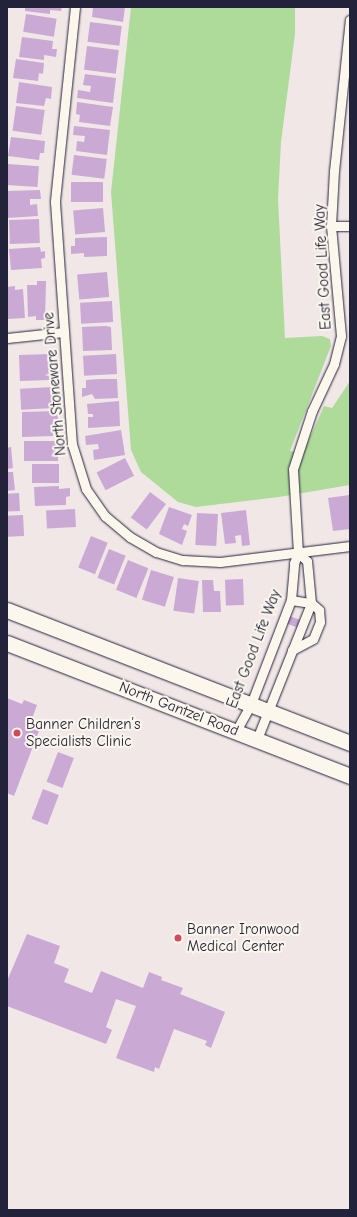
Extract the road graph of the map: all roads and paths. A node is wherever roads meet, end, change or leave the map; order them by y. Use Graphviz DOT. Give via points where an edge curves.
graph roads {
  1 [pos="75,7"];
  2 [pos="350,20"];
  3 [pos="331,226"];
  4 [pos="350,226"];
  5 [pos="64,332"];
  6 [pos="7,338"];
  7 [pos="350,546"];
  8 [pos="298,553"];
  9 [pos="291,600"];
  10 [pos="310,603"];
  11 [pos="7,610"];
  12 [pos="7,643"];
  13 [pos="292,650"];
  14 [pos="250,704"];
  15 [pos="268,710"];
  16 [pos="236,731"];
  17 [pos="257,739"];
  18 [pos="350,743"];
  19 [pos="350,776"];
  1 -- 5 [label="street, North Stoneware Drive" via="55,202"];
  2 -- 3 [label="street, East Good Life Way" via="334,170"];
  3 -- 4 [label="street"];
  3 -- 8 [label="street, East Good Life Way" via="341,336 334,364 312,411 292,469"];
  5 -- 6 [label="street"];
  5 -- 8 [label="street, North Stoneware Drive" via="76,460 86,489 113,524 145,547 182,560 220,562"];
  7 -- 8 [label="street, North Stoneware Drive"];
  8 -- 9 [label="street, East Good Life Way" via="294,563"];
  8 -- 10 [label="street, East Good Life Way" via="307,561"];
  9 -- 10 [label="street"];
  9 -- 14 [label="street, East Good Life Way"];
  10 -- 13 [label="street, East Good Life Way"];
  10 -- 13 [label="street" via="319,610 320,622 317,633 305,645"];
  11 -- 14 [label="main road, North Gantzel Road"];
  12 -- 16 [label="main road, North Gantzel Road"];
  13 -- 15 [label="street, East Good Life Way"];
  14 -- 15 [label="main road, North Gantzel Road"];
  14 -- 16 [label="street, East Good Life Way"];
  15 -- 17 [label="street, East Good Life Way"];
  15 -- 18 [label="main road, North Gantzel Road"];
  16 -- 17 [label="main road, North Gantzel Road"];
  17 -- 19 [label="main road, North Gantzel Road"];
}
